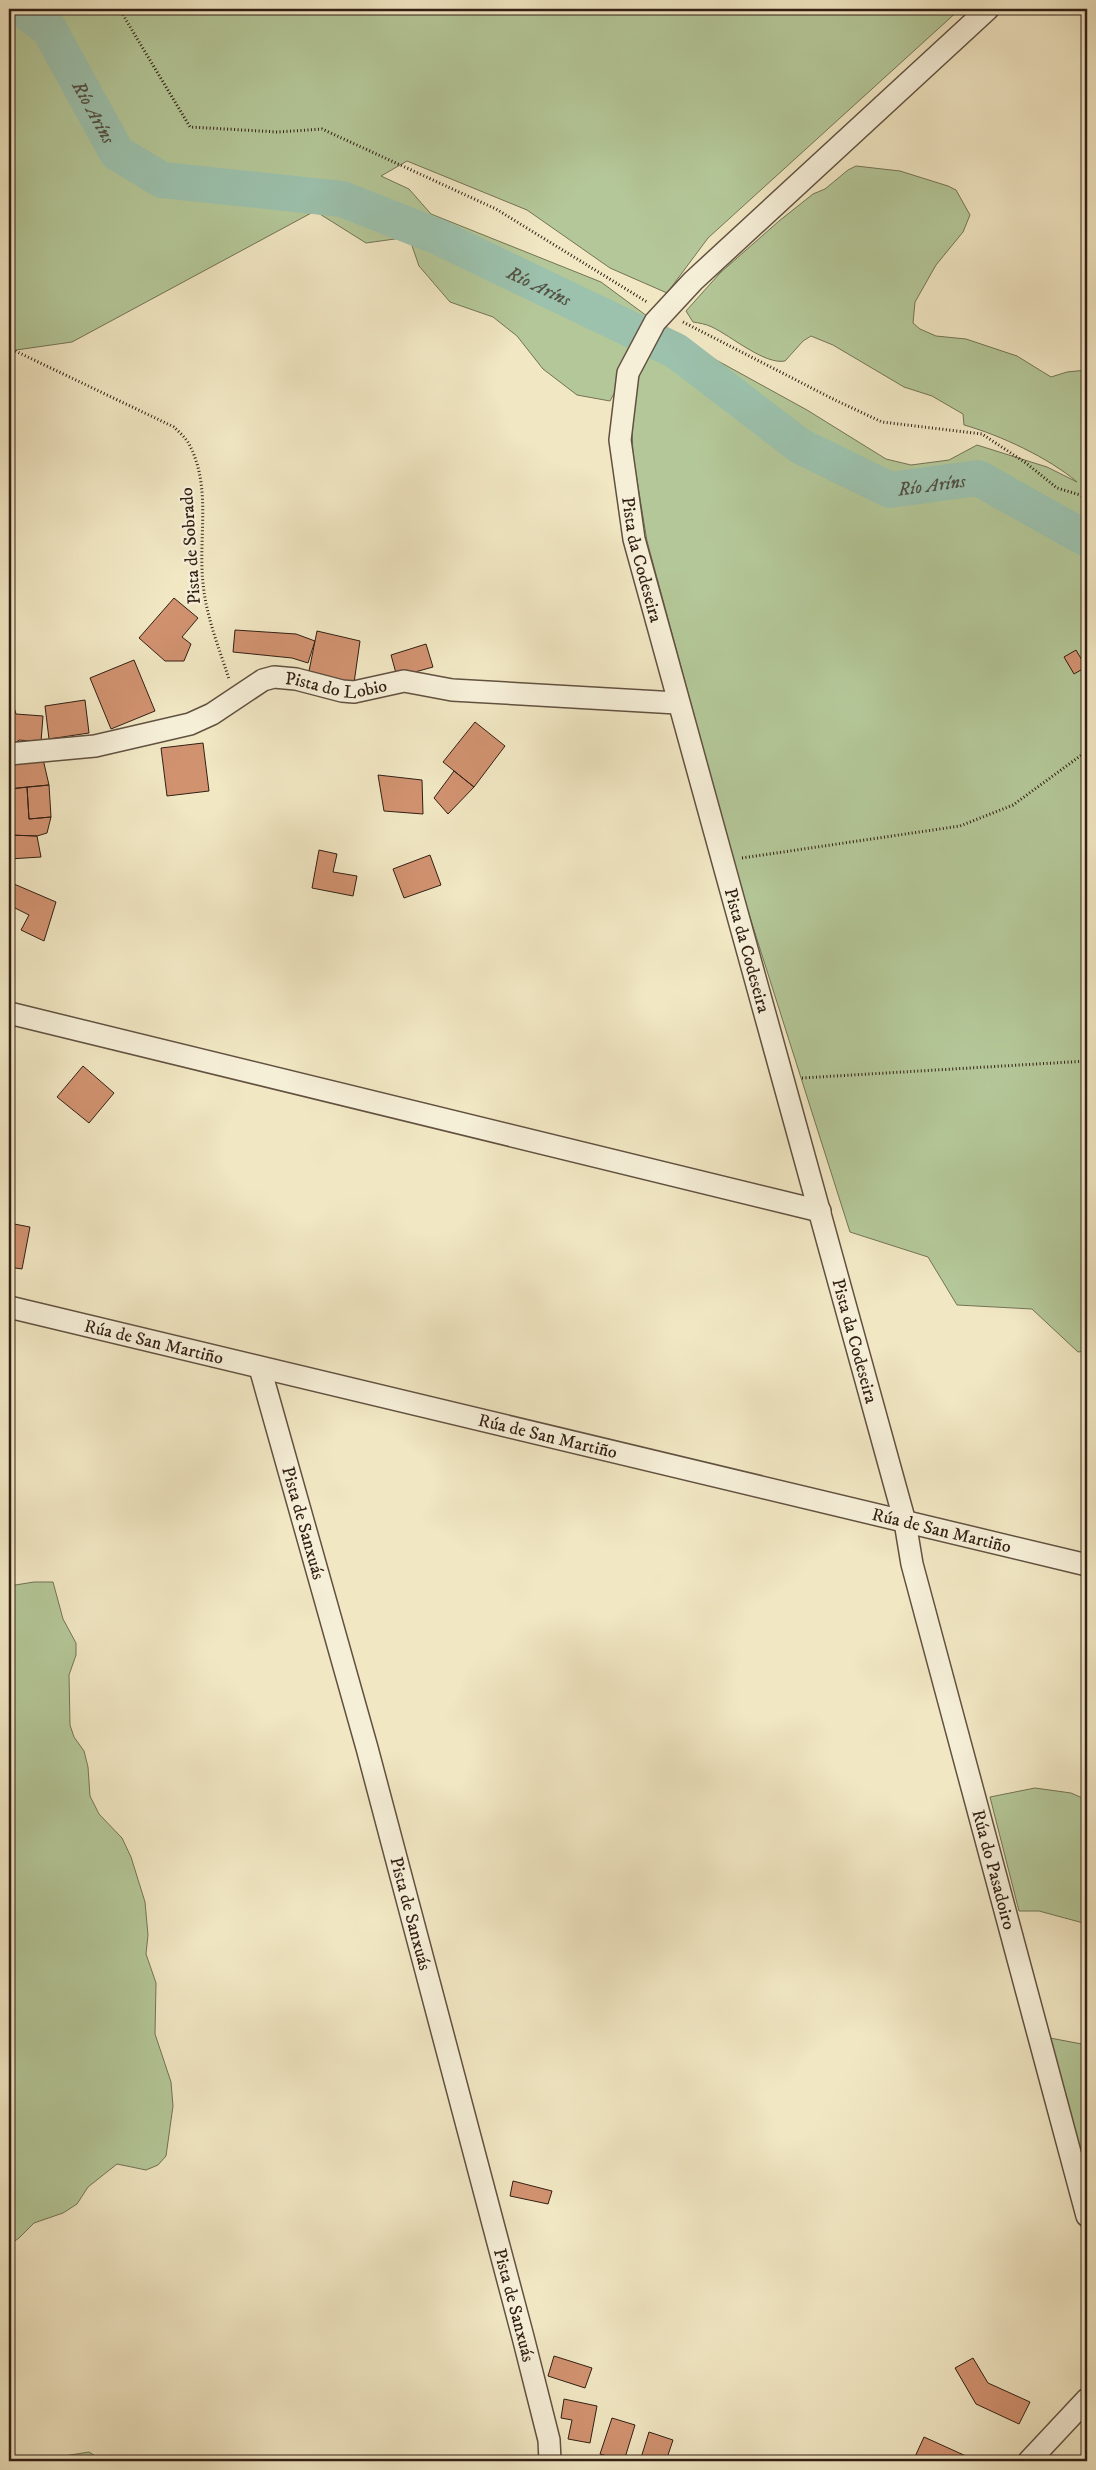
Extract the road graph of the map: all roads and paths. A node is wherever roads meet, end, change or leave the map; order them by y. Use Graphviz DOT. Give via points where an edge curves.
graph roads {
  1 [pos="114,9"];
  2 [pos="988,9"];
  3 [pos="660,317"];
  4 [pos="9,348"];
  5 [pos="1087,497"];
  6 [pos="235,698"];
  7 [pos="677,703"];
  8 [pos="1087,751"];
  9 [pos="9,754"];
  10 [pos="721,861"];
  11 [pos="9,1013"];
  12 [pos="1087,1061"];
  13 [pos="784,1080"];
  14 [pos="820,1211"];
  15 [pos="9,1307"];
  16 [pos="260,1368"];
  17 [pos="906,1522"];
  18 [pos="1087,1564"];
  19 [pos="1087,2216"];
  20 [pos="1087,2399"];
  21 [pos="550,2461"];
  22 [pos="1029,2461"];
  1 -- 3 [label="path" via="124,15 190,127 278,132 322,129 496,209"];
  2 -- 3 [label="street" via="700,274"];
  3 -- 5 [label="path" via="882,422 982,434 1057,488"];
  3 -- 7 [label="street, Pista da Codeseira" via="628,373 620,440 634,540"];
  4 -- 6 [label="path, Pista de Sobrado" via="174,427 189,444 203,499 203,583 210,620"];
  6 -- 7 [label="street, Pista do Lobio" via="263,680 284,677 342,691 365,691 404,681 452,690"];
  6 -- 9 [label="street, Pista do Lobio" via="190,724 96,746"];
  7 -- 10 [label="street, Pista da Codeseira"];
  8 -- 10 [label="path" via="1013,805 960,826"];
  10 -- 13 [label="street, Pista da Codeseira"];
  11 -- 14 [label="street"];
  12 -- 13 [label="path"];
  13 -- 14 [label="street, Pista da Codeseira"];
  14 -- 17 [label="street, Pista da Codeseira"];
  15 -- 16 [label="street, Rúa de San Martiño"];
  16 -- 17 [label="street, Rúa de San Martiño"];
  16 -- 21 [label="street, Pista de Sanxuás" via="367,1748 549,2440"];
  17 -- 18 [label="street, Rúa de San Martiño"];
  17 -- 19 [label="street, Rúa do Pasadoiro" via="912,1564"];
  20 -- 22 [label="street"];
}
